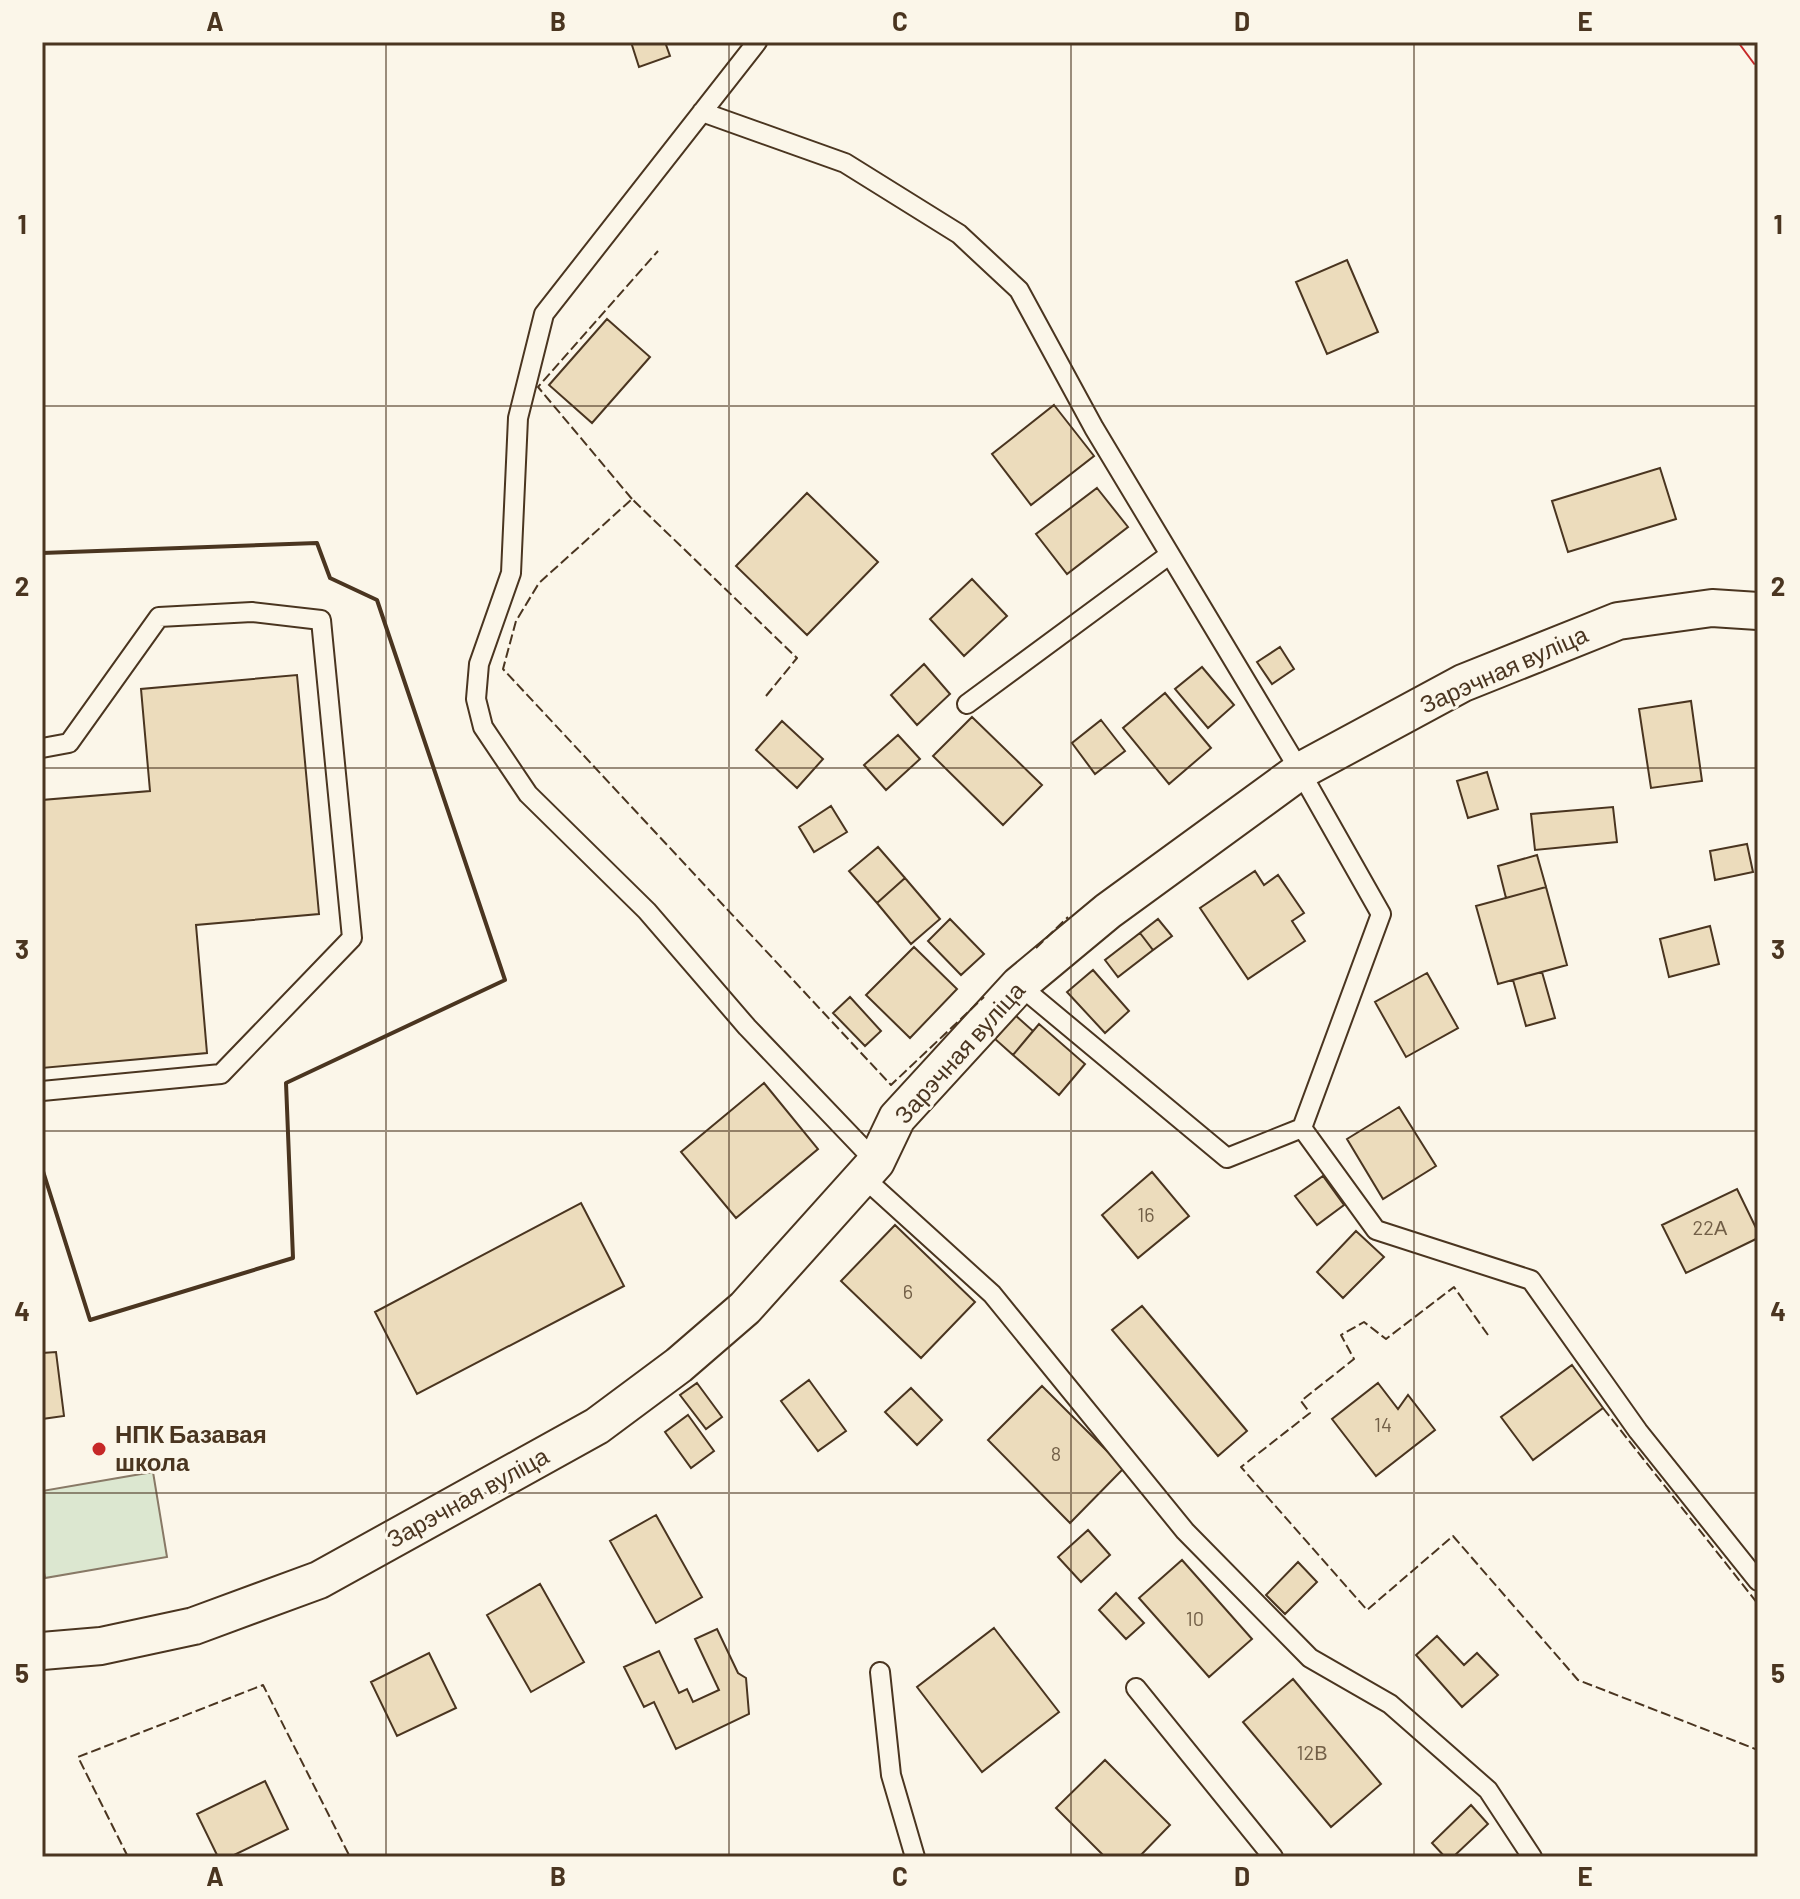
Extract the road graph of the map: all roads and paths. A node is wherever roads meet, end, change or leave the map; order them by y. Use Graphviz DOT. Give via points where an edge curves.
graph roads {
  1 [pos="757,42"];
  2 [pos="702,112"];
  3 [pos="1169,555"];
  4 [pos="1758,611"];
  5 [pos="967,704"];
  6 [pos="42,748"];
  7 [pos="1300,771"];
  8 [pos="1019,985"];
  9 [pos="42,1091"];
  10 [pos="1302,1128"];
  11 [pos="869,1169"];
  12 [pos="1758,1581"];
  13 [pos="42,1651"];
  14 [pos="880,1672"];
  15 [pos="1136,1688"];
  16 [pos="915,1857"];
  17 [pos="1273,1857"];
  18 [pos="1532,1857"];
  1 -- 2 [label="lane"];
  2 -- 3 [label="lane" via="845,163 959,234 1019,290"];
  2 -- 11 [label="lane" via="544,314 518,418 511,573 479,664 476,699 483,727 528,794 647,911"];
  3 -- 5 [label="lane"];
  3 -- 7 [label="lane"];
  4 -- 7 [label="street, Зарэчная вуліца" via="1712,608 1618,621 1463,683"];
  6 -- 9 [label="lane" via="69,743 159,617 252,612 321,620 352,938 221,1074"];
  7 -- 8 [label="street, Зарэчная вуліца" via="1108,911"];
  7 -- 10 [label="lane" via="1381,914"];
  8 -- 10 [label="lane" via="1227,1158"];
  8 -- 11 [label="street, Зарэчная вуліца" via="897,1118"];
  10 -- 12 [label="lane" via="1376,1230 1531,1280 1638,1431"];
  11 -- 13 [label="street, Зарэчная вуліца" via="745,1308 597,1426 319,1580 194,1626 101,1646"];
  11 -- 18 [label="lane" via="992,1294 1185,1531 1310,1658 1390,1704 1488,1790"];
  14 -- 16 [label="lane" via="891,1775"];
  15 -- 17 [label="lane"];
}
